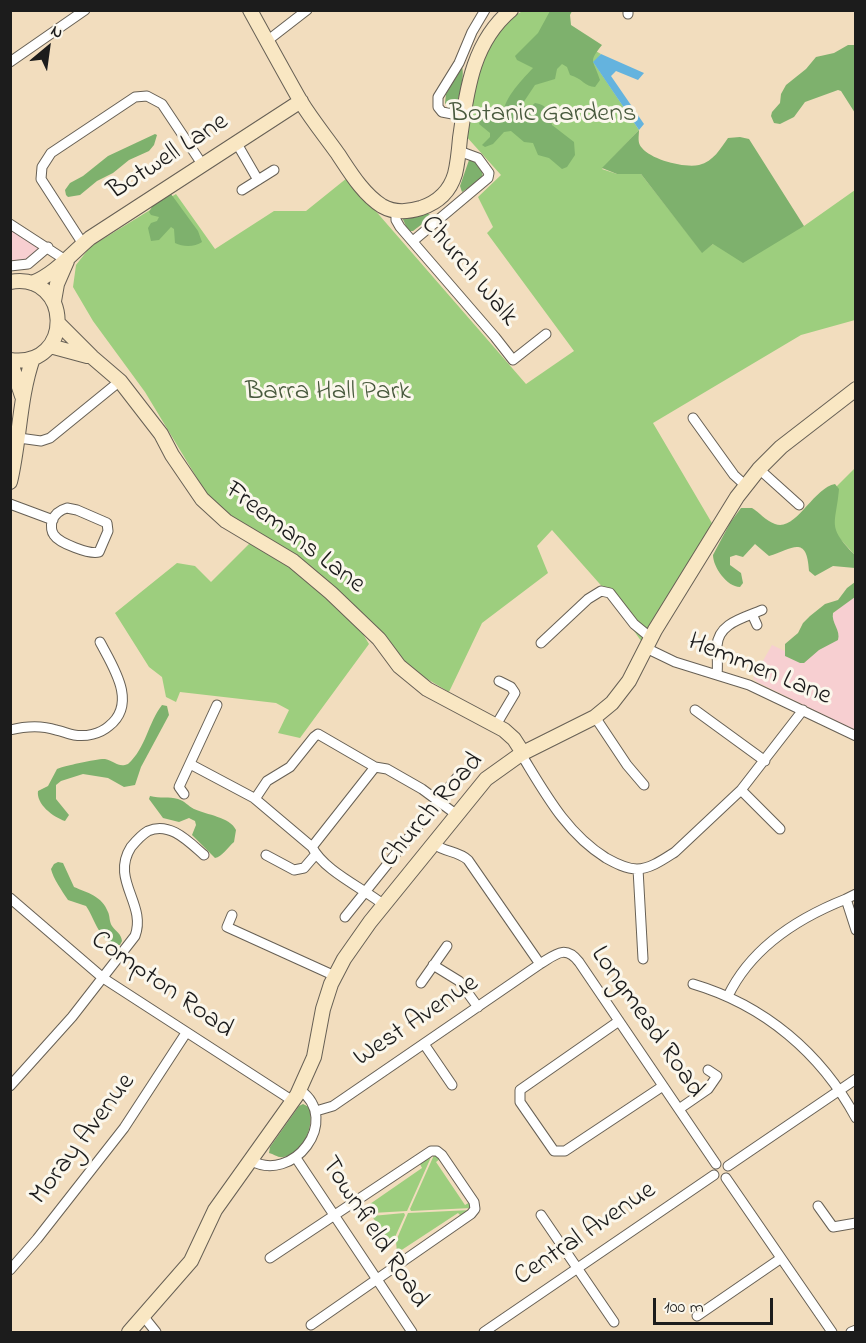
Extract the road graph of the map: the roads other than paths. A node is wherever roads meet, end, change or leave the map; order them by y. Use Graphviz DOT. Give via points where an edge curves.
graph roads {
  1 [pos="85,10"];
  2 [pos="250,10"];
  3 [pos="307,10"];
  4 [pos="485,10"];
  5 [pos="511,10"];
  6 [pos="267,41"];
  7 [pos="10,62"];
  8 [pos="301,101"];
  9 [pos="463,116"];
  10 [pos="236,142"];
  11 [pos="459,151"];
  12 [pos="202,164"];
  13 [pos="274,170"];
  14 [pos="258,180"];
  15 [pos="242,190"];
  16 [pos="396,211"];
  17 [pos="10,224"];
  18 [pos="412,241"];
  19 [pos="83,244"];
  20 [pos="48,247"];
  21 [pos="67,261"];
  22 [pos="10,266"];
  23 [pos="10,282"];
  24 [pos="32,283"];
  25 [pos="54,301"];
  26 [pos="59,324"];
  27 [pos="546,334"];
  28 [pos="50,346"];
  29 [pos="92,357"];
  30 [pos="33,358"];
  31 [pos="10,360"];
  32 [pos="120,381"];
  33 [pos="855,389"];
  34 [pos="22,396"];
  35 [pos="693,418"];
  36 [pos="19,438"];
  37 [pos="759,469"];
  38 [pos="10,482"];
  39 [pos="746,486"];
  40 [pos="10,504"];
  41 [pos="799,505"];
  42 [pos="53,520"];
  43 [pos="762,609"];
  44 [pos="752,614"];
  45 [pos="757,625"];
  46 [pos="100,642"];
  47 [pos="541,643"];
  48 [pos="649,643"];
  49 [pos="717,675"];
  50 [pos="499,681"];
  51 [pos="217,705"];
  52 [pos="695,710"];
  53 [pos="803,710"];
  54 [pos="595,717"];
  55 [pos="496,725"];
  56 [pos="10,730"];
  57 [pos="855,736"];
  58 [pos="522,753"];
  59 [pos="765,760"];
  60 [pos="190,764"];
  61 [pos="375,767"];
  62 [pos="459,775"];
  63 [pos="644,785"];
  64 [pos="741,790"];
  65 [pos="184,794"];
  66 [pos="255,799"];
  67 [pos="438,801"];
  68 [pos="457,815"];
  69 [pos="780,829"];
  70 [pos="434,844"];
  71 [pos="314,851"];
  72 [pos="204,855"];
  73 [pos="266,855"];
  74 [pos="638,869"];
  75 [pos="366,890"];
  76 [pos="851,896"];
  77 [pos="10,898"];
  78 [pos="384,905"];
  79 [pos="232,915"];
  80 [pos="345,917"];
  81 [pos="855,930"];
  82 [pos="447,946"];
  83 [pos="643,959"];
  84 [pos="540,964"];
  85 [pos="434,965"];
  86 [pos="335,976"];
  87 [pos="104,978"];
  88 [pos="421,983"];
  89 [pos="693,984"];
  90 [pos="728,996"];
  91 [pos="478,1007"];
  92 [pos="619,1021"];
  93 [pos="186,1033"];
  94 [pos="424,1044"];
  95 [pos="708,1070"];
  96 [pos="855,1079"];
  97 [pos="453,1085"];
  98 [pos="10,1086"];
  99 [pos="663,1086"];
  100 [pos="838,1091"];
  101 [pos="297,1095"];
  102 [pos="679,1110"];
  103 [pos="316,1111"];
  104 [pos="855,1118"];
  105 [pos="296,1158"];
  106 [pos="250,1160"];
  107 [pos="716,1164"];
  108 [pos="728,1166"];
  109 [pos="714,1175"];
  110 [pos="726,1178"];
  111 [pos="818,1206"];
  112 [pos="334,1215"];
  113 [pos="541,1215"];
  114 [pos="855,1224"];
  115 [pos="270,1258"];
  116 [pos="780,1259"];
  117 [pos="577,1268"];
  118 [pos="10,1270"];
  119 [pos="377,1280"];
  120 [pos="697,1316"];
  121 [pos="144,1317"];
  122 [pos="614,1322"];
  123 [pos="311,1325"];
  124 [pos="855,1330"];
  125 [pos="129,1332"];
  126 [pos="156,1332"];
  127 [pos="411,1332"];
  128 [pos="484,1332"];
  129 [pos="832,1332"];
  130 [pos="851,1332"];
  1 -- 7 [label="street"];
  2 -- 6 [label="street"];
  3 -- 6 [label="street"];
  4 -- 9 [label="street" via="438,100 442,112"];
  5 -- 9 [label="street" via="492,29 479,52"];
  6 -- 8 [label="street"];
  8 -- 10 [label="street, Botwell Lane"];
  8 -- 16 [label="street" via="370,196"];
  9 -- 11 [label="street"];
  10 -- 12 [label="street, Botwell Lane"];
  10 -- 14 [label="street"];
  11 -- 16 [label="street" via="453,180 440,198 415,209"];
  11 -- 18 [label="street" via="478,158 489,173 488,178"];
  12 -- 19 [label="street, Botwell Lane"];
  12 -- 19 [label="street" via="162,104 147,96 135,97 58,148 45,160 41,179"];
  13 -- 14 [label="street"];
  14 -- 15 [label="street"];
  16 -- 18 [label="street, Church Walk" via="398,225"];
  17 -- 20 [label="street"];
  18 -- 27 [label="street, Church Walk" via="513,360"];
  19 -- 21 [label="street, Botwell Lane"];
  20 -- 21 [label="street"];
  20 -- 22 [label="street" via="28,264"];
  21 -- 24 [label="street, Botwell Lane"];
  21 -- 25 [label="street, Botwell Lane"];
  23 -- 24 [label="street"];
  24 -- 25 [label="street"];
  25 -- 26 [label="street"];
  26 -- 28 [label="street"];
  26 -- 29 [label="street, Freemans Lane"];
  28 -- 29 [label="street, Freemans Lane"];
  28 -- 30 [label="street"];
  29 -- 32 [label="street, Freemans Lane"];
  30 -- 31 [label="street"];
  30 -- 34 [label="street"];
  31 -- 34 [label="street"];
  32 -- 36 [label="street" via="50,438"];
  32 -- 55 [label="street, Freemans Lane" via="202,499 226,521 293,561 379,639 399,666 427,689"];
  33 -- 37 [label="street, Church Road"];
  34 -- 36 [label="street"];
  35 -- 39 [label="street" via="734,476"];
  36 -- 38 [label="street"];
  37 -- 39 [label="street, Church Road"];
  37 -- 41 [label="street"];
  39 -- 48 [label="street, Church Road"];
  40 -- 42 [label="street"];
  42 -- 42 [label="street" via="60,510 74,509 103,520 109,528 100,550 93,553 57,538 52,530"];
  43 -- 44 [label="street"];
  44 -- 45 [label="street"];
  44 -- 49 [label="street" via="728,625 720,635"];
  46 -- 56 [label="street" via="122,693 120,711 112,723 100,732 81,735 42,726"];
  47 -- 48 [label="street, Hemmen Lane" via="588,599 606,591"];
  48 -- 49 [label="street, Hemmen Lane" via="669,659"];
  48 -- 54 [label="street, Church Road" via="624,688"];
  49 -- 53 [label="street, Hemmen Lane"];
  50 -- 55 [label="street" via="515,693"];
  51 -- 60 [label="street"];
  52 -- 59 [label="street"];
  53 -- 57 [label="street, Hemmen Lane"];
  53 -- 59 [label="street"];
  54 -- 58 [label="street, Church Road"];
  54 -- 63 [label="street"];
  55 -- 58 [label="street, Freemans Lane" via="510,734"];
  58 -- 68 [label="street, Church Road" via="486,779"];
  58 -- 74 [label="street" via="573,832 611,861"];
  59 -- 64 [label="street"];
  60 -- 65 [label="street" via="179,787"];
  60 -- 66 [label="street"];
  61 -- 66 [label="street" via="318,734 290,767 267,781"];
  61 -- 67 [label="street" via="387,769"];
  61 -- 71 [label="street"];
  62 -- 67 [label="street"];
  64 -- 69 [label="street"];
  64 -- 74 [label="street" via="675,852"];
  66 -- 71 [label="street"];
  67 -- 68 [label="street"];
  67 -- 75 [label="street"];
  68 -- 70 [label="street, Church Road"];
  70 -- 78 [label="street, Church Road"];
  70 -- 84 [label="street" via="468,860"];
  71 -- 73 [label="street" via="304,868 294,870"];
  71 -- 75 [label="street" via="346,879"];
  72 -- 87 [label="street" via="168,830 152,830 136,841 123,870 136,910 137,929"];
  74 -- 83 [label="street"];
  75 -- 78 [label="street"];
  75 -- 80 [label="street"];
  76 -- 81 [label="street"];
  76 -- 90 [label="street" via="798,922 768,944"];
  77 -- 87 [label="street, Compton Road"];
  78 -- 86 [label="street, Church Road"];
  79 -- 86 [label="street" via="227,927"];
  82 -- 85 [label="street"];
  84 -- 91 [label="street, West Avenue"];
  84 -- 92 [label="street, Longmead Road" via="562,952 573,955"];
  85 -- 88 [label="street"];
  85 -- 91 [label="street" via="459,981"];
  86 -- 101 [label="street, Church Road" via="322,1009 314,1057"];
  87 -- 93 [label="street, Compton Road"];
  87 -- 98 [label="street"];
  89 -- 90 [label="street"];
  90 -- 100 [label="street" via="782,1028"];
  91 -- 94 [label="street, West Avenue"];
  92 -- 99 [label="street, Longmead Road"];
  92 -- 99 [label="street" via="520,1090 520,1102 547,1143 554,1151 565,1151"];
  93 -- 101 [label="street, Compton Road"];
  93 -- 118 [label="street, Moray Avenue" via="124,1128"];
  94 -- 97 [label="street"];
  94 -- 103 [label="street, West Avenue" via="333,1106"];
  95 -- 102 [label="street" via="717,1076 713,1083"];
  96 -- 100 [label="street"];
  99 -- 102 [label="street, Longmead Road"];
  100 -- 104 [label="street"];
  100 -- 108 [label="street"];
  101 -- 103 [label="street" via="312,1099"];
  101 -- 106 [label="street, Church Road"];
  102 -- 107 [label="street, Longmead Road"];
  103 -- 105 [label="street" via="313,1134"];
  105 -- 106 [label="street" via="268,1166"];
  105 -- 112 [label="street, Townfield Road"];
  106 -- 121 [label="street, Church Road" via="215,1210 195,1255"];
  107 -- 108 [label="street"];
  107 -- 109 [label="street"];
  108 -- 110 [label="street"];
  109 -- 110 [label="street"];
  109 -- 117 [label="street, Central Avenue"];
  110 -- 116 [label="street"];
  111 -- 114 [label="street" via="833,1227"];
  112 -- 115 [label="street"];
  112 -- 119 [label="street, Townfield Road"];
  112 -- 119 [label="street" via="434,1150 442,1155 474,1202 471,1214"];
  113 -- 117 [label="street"];
  116 -- 120 [label="street"];
  116 -- 129 [label="street"];
  117 -- 122 [label="street"];
  117 -- 128 [label="street, Central Avenue"];
  119 -- 123 [label="street"];
  119 -- 127 [label="street, Townfield Road"];
  121 -- 125 [label="street, Church Road"];
  121 -- 126 [label="street"];
  124 -- 130 [label="street"];
}
